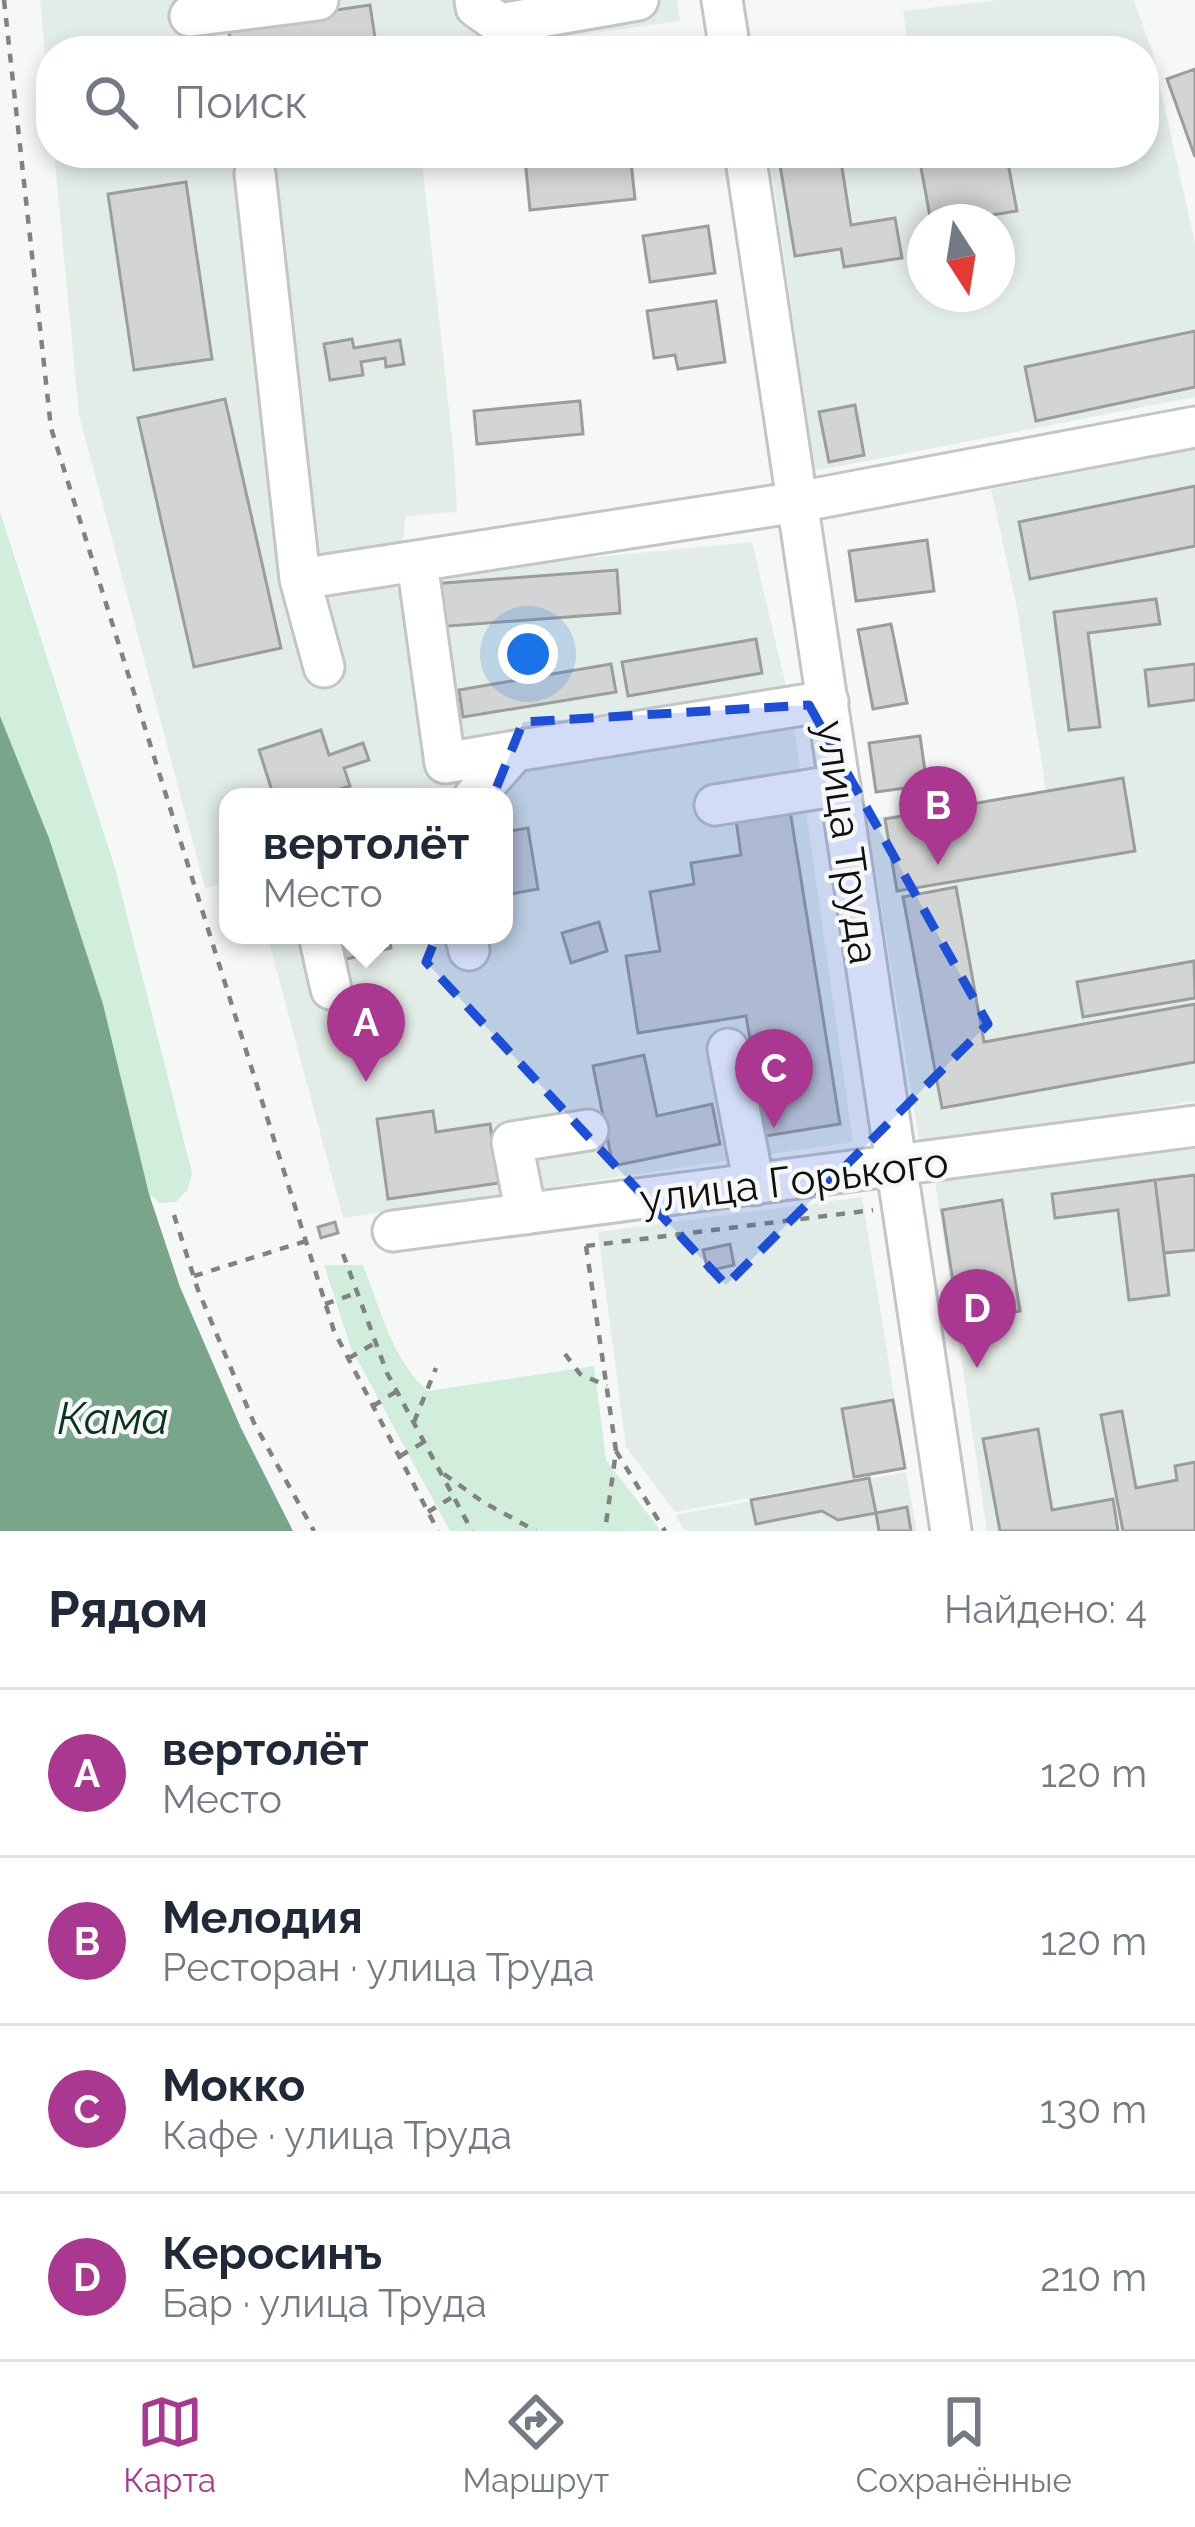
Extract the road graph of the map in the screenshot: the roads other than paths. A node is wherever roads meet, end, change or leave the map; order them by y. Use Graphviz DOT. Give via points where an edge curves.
graph roads {
  1 [pos="318,0"];
  2 [pos="476,0"];
  3 [pos="638,0"];
  4 [pos="722,0"];
  5 [pos="191,22"];
  6 [pos="728,36"];
  7 [pos="748,168"];
  8 [pos="255,174"];
  9 [pos="1195,427"];
  10 [pos="798,502"];
  11 [pos="417,562"];
  12 [pos="300,579"];
  13 [pos="325,667"];
  14 [pos="828,701"];
  15 [pos="515,752"];
  16 [pos="444,780"];
  17 [pos="840,785"];
  18 [pos="482,788"];
  19 [pos="715,805"];
  20 [pos="321,944"];
  21 [pos="332,989"];
  22 [pos="728,1049"];
  23 [pos="1195,1126"];
  24 [pos="588,1130"];
  25 [pos="754,1185"];
  26 [pos="899,1186"];
  27 [pos="526,1214"];
  28 [pos="393,1231"];
  29 [pos="951,1531"];
  1 -- 5 [label="street"];
  2 -- 3 [label="street" via="500,24"];
  4 -- 6 [label="street"];
  7 -- 10 [label="street, улица Труда"];
  8 -- 12 [label="street"];
  9 -- 10 [label="street"];
  10 -- 11 [label="street"];
  10 -- 14 [label="street, улица Труда"];
  11 -- 12 [label="street"];
  11 -- 16 [label="street"];
  12 -- 13 [label="street"];
  14 -- 15 [label="street"];
  14 -- 17 [label="street, улица Труда"];
  15 -- 16 [label="street"];
  15 -- 18 [label="street"];
  17 -- 19 [label="street"];
  17 -- 26 [label="street, улица Труда"];
  20 -- 21 [label="street"];
  22 -- 25 [label="street"];
  23 -- 26 [label="street, улица Горького"];
  24 -- 27 [label="street" via="512,1142"];
  25 -- 26 [label="street, улица Горького"];
  25 -- 27 [label="street, улица Горького" via="583,1227"];
  26 -- 29 [label="street, улица Труда"];
  27 -- 28 [label="street, улица Горького"];
}
